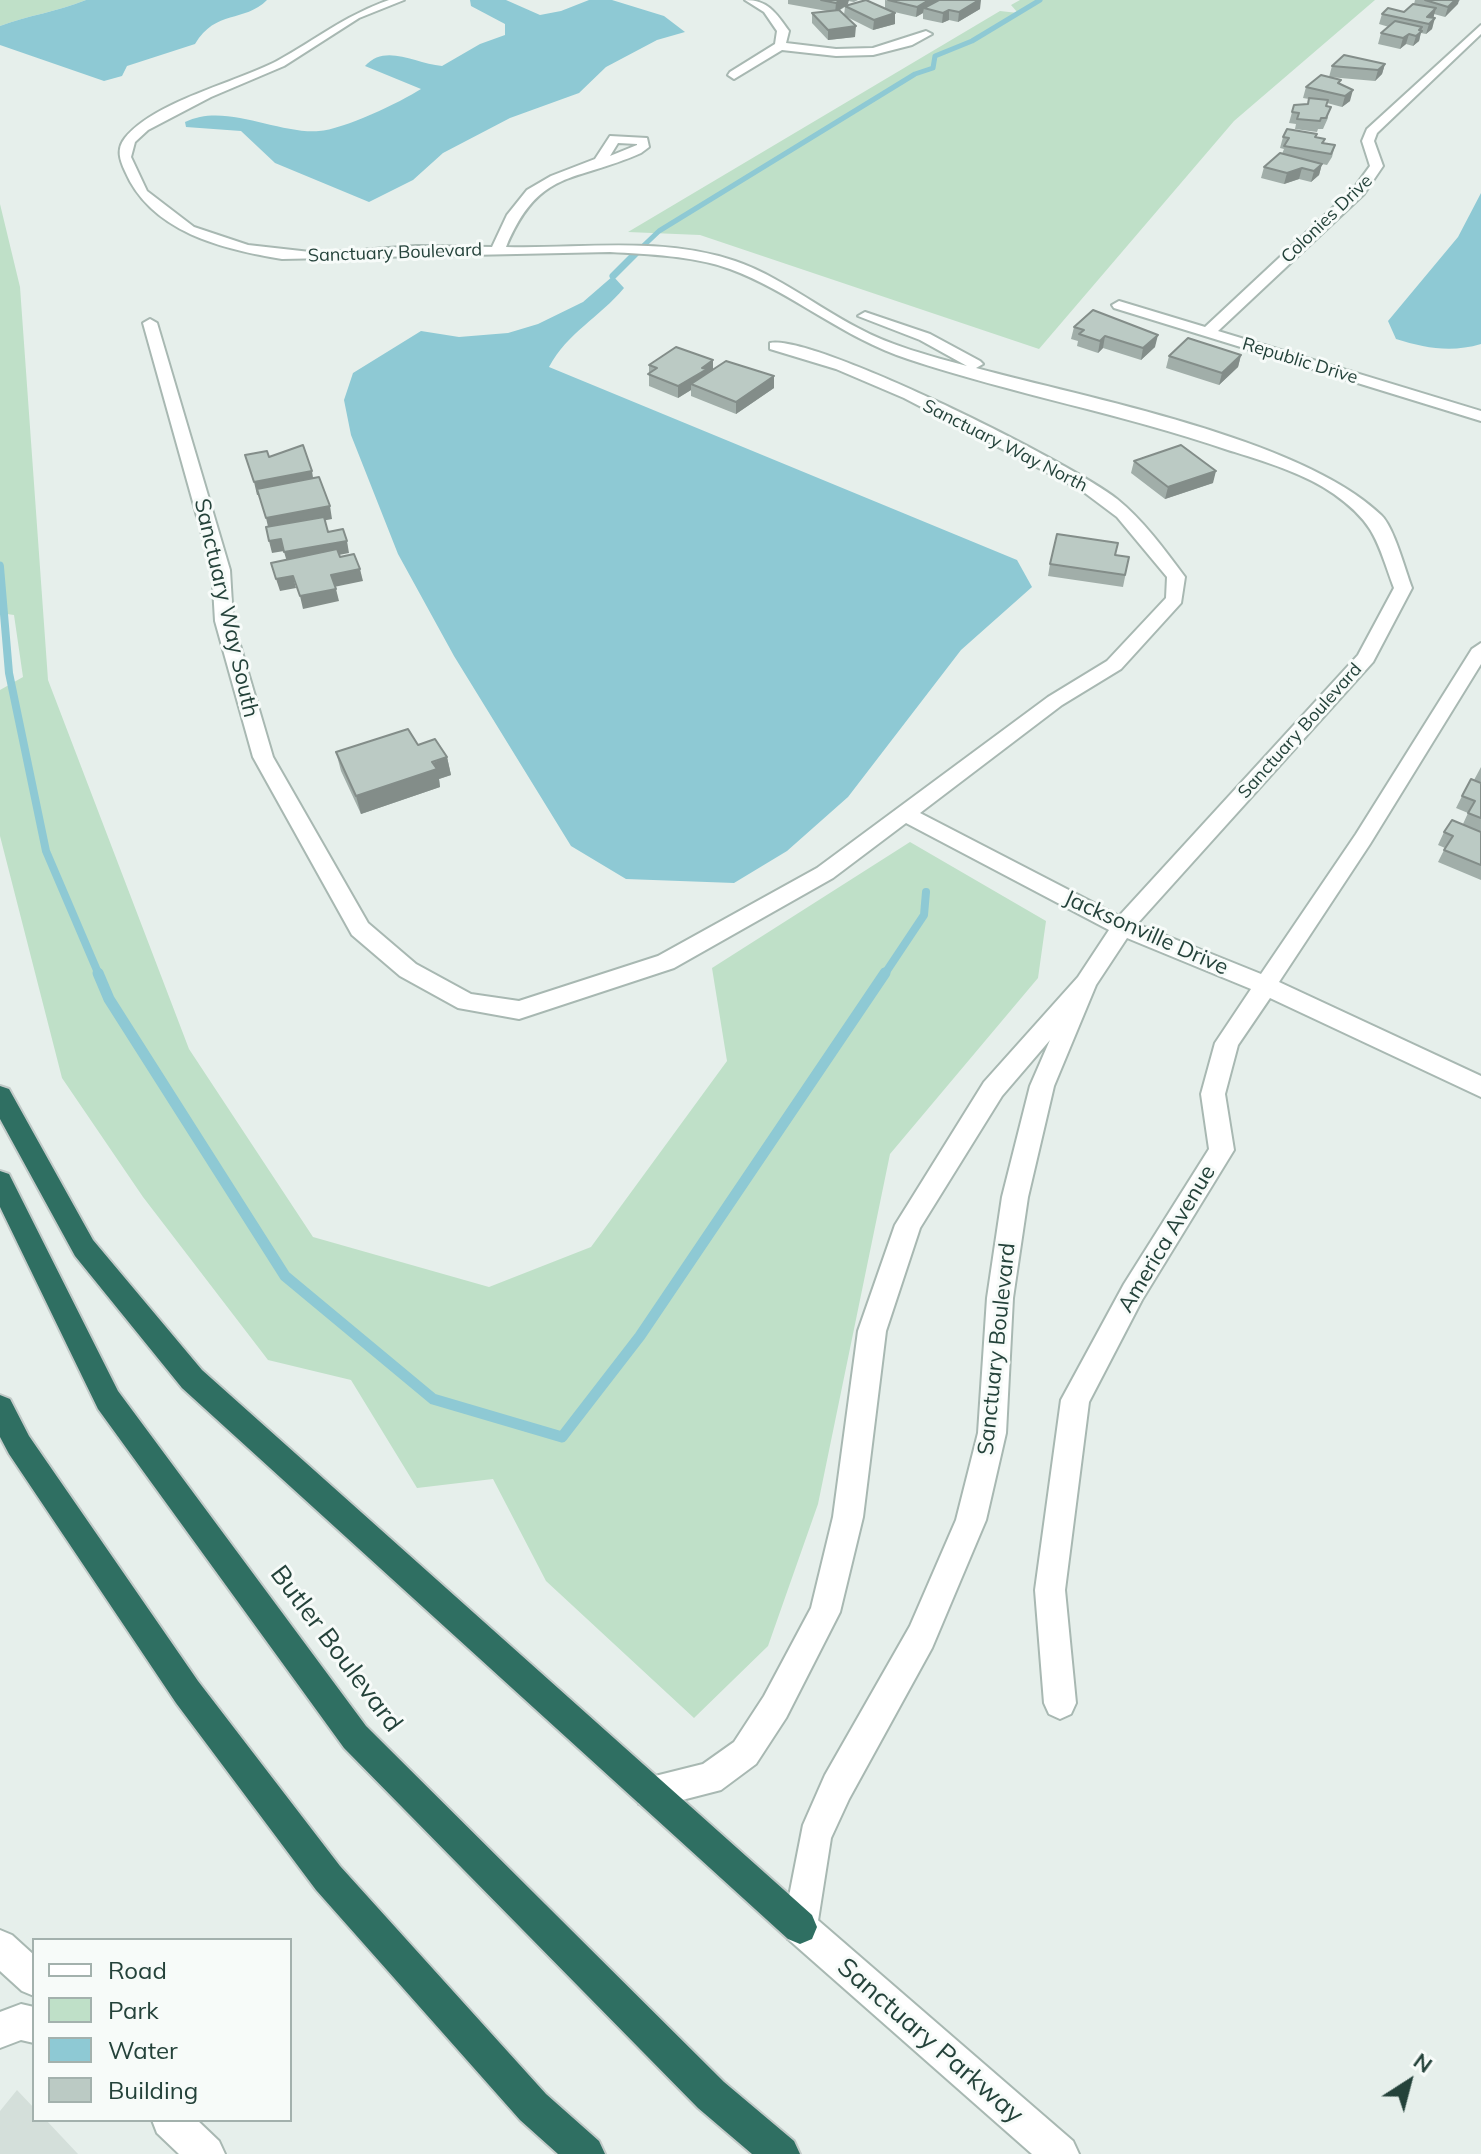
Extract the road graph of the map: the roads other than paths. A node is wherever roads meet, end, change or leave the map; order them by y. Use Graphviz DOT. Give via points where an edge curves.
graph roads {
  1 [pos="399,0"];
  2 [pos="750,0"];
  3 [pos="1481,28"];
  4 [pos="926,34"];
  5 [pos="780,46"];
  6 [pos="734,75"];
  7 [pos="600,162"];
  8 [pos="497,251"];
  9 [pos="1119,305"];
  10 [pos="822,312"];
  11 [pos="150,323"];
  12 [pos="1207,333"];
  13 [pos="775,346"];
  14 [pos="991,374"];
  15 [pos="1481,416"];
  16 [pos="1481,649"];
  17 [pos="905,814"];
  18 [pos="1122,927"];
  19 [pos="1086,983"];
  20 [pos="1264,985"];
  21 [pos="1481,1087"];
  22 [pos="0,1096"];
  23 [pos="0,1181"];
  24 [pos="0,1408"];
  25 [pos="1060,1703"];
  26 [pos="651,1792"];
  27 [pos="800,1927"];
  28 [pos="0,1947"];
  29 [pos="32,1977"];
  30 [pos="32,2025"];
  31 [pos="0,2030"];
  32 [pos="172,2122"];
  33 [pos="206,2154"];
  34 [pos="586,2154"];
  35 [pos="781,2154"];
  36 [pos="1060,2154"];
  1 -- 8 [label="street, Sanctuary Boulevard" via="355,16 280,64 162,115 129,141 128,170 141,193 189,230 245,249 319,257"];
  2 -- 5 [label="street" via="768,10 783,31"];
  3 -- 12 [label="street, Colonies Drive" via="1371,132 1368,141 1377,166 1359,191"];
  4 -- 5 [label="street" via="868,54"];
  5 -- 6 [label="street"];
  7 -- 8 [label="street" via="539,185 518,204"];
  8 -- 10 [label="street, Sanctuary Boulevard" via="610,248 694,256 758,276"];
  9 -- 12 [label="street, Republic Drive"];
  10 -- 14 [label="street, Sanctuary Boulevard" via="878,343 961,370"];
  10 -- 14 [label="street, Sanctuary Boulevard" via="865,316 926,338"];
  11 -- 17 [label="street, Sanctuary Way South" via="211,530 221,570 224,621 263,757 360,929 408,970 466,1002 519,1010 666,962 825,873"];
  12 -- 15 [label="street, Republic Drive"];
  13 -- 17 [label="street, Sanctuary Way North" via="807,353 911,397 1104,497 1176,577 1175,599 1114,665 1055,701"];
  14 -- 18 [label="street, Sanctuary Boulevard" via="1181,428 1281,462 1338,489 1377,520 1403,588 1366,658"];
  16 -- 20 [label="street, America Avenue"];
  17 -- 18 [label="street, Jacksonville Drive"];
  18 -- 19 [label="street, Sanctuary Boulevard"];
  18 -- 20 [label="street, Jacksonville Drive"];
  19 -- 26 [label="street, Sanctuary Boulevard" via="993,1089 908,1225 872,1331 848,1517 825,1612 775,1707 745,1753 710,1779"];
  19 -- 27 [label="street, Sanctuary Boulevard" via="1042,1086 1015,1197 1000,1298 992,1433 971,1520 921,1637 815,1837"];
  20 -- 21 [label="street, Jacksonville Drive"];
  20 -- 25 [label="street, America Avenue" via="1227,1043 1213,1094 1222,1150 1133,1292 1075,1400 1050,1590"];
  22 -- 26 [label="highway" via="84,1248 192,1379"];
  23 -- 35 [label="highway, Butler Boulevard" via="108,1400 355,1737 711,2095"];
  24 -- 34 [label="highway" via="19,1445 187,1692 328,1878 533,2107"];
  26 -- 27 [label="highway"];
  27 -- 36 [label="street, Sanctuary Parkway"];
  28 -- 29 [label="street"];
  30 -- 31 [label="street" via="21,2022"];
  32 -- 33 [label="street"];
}
